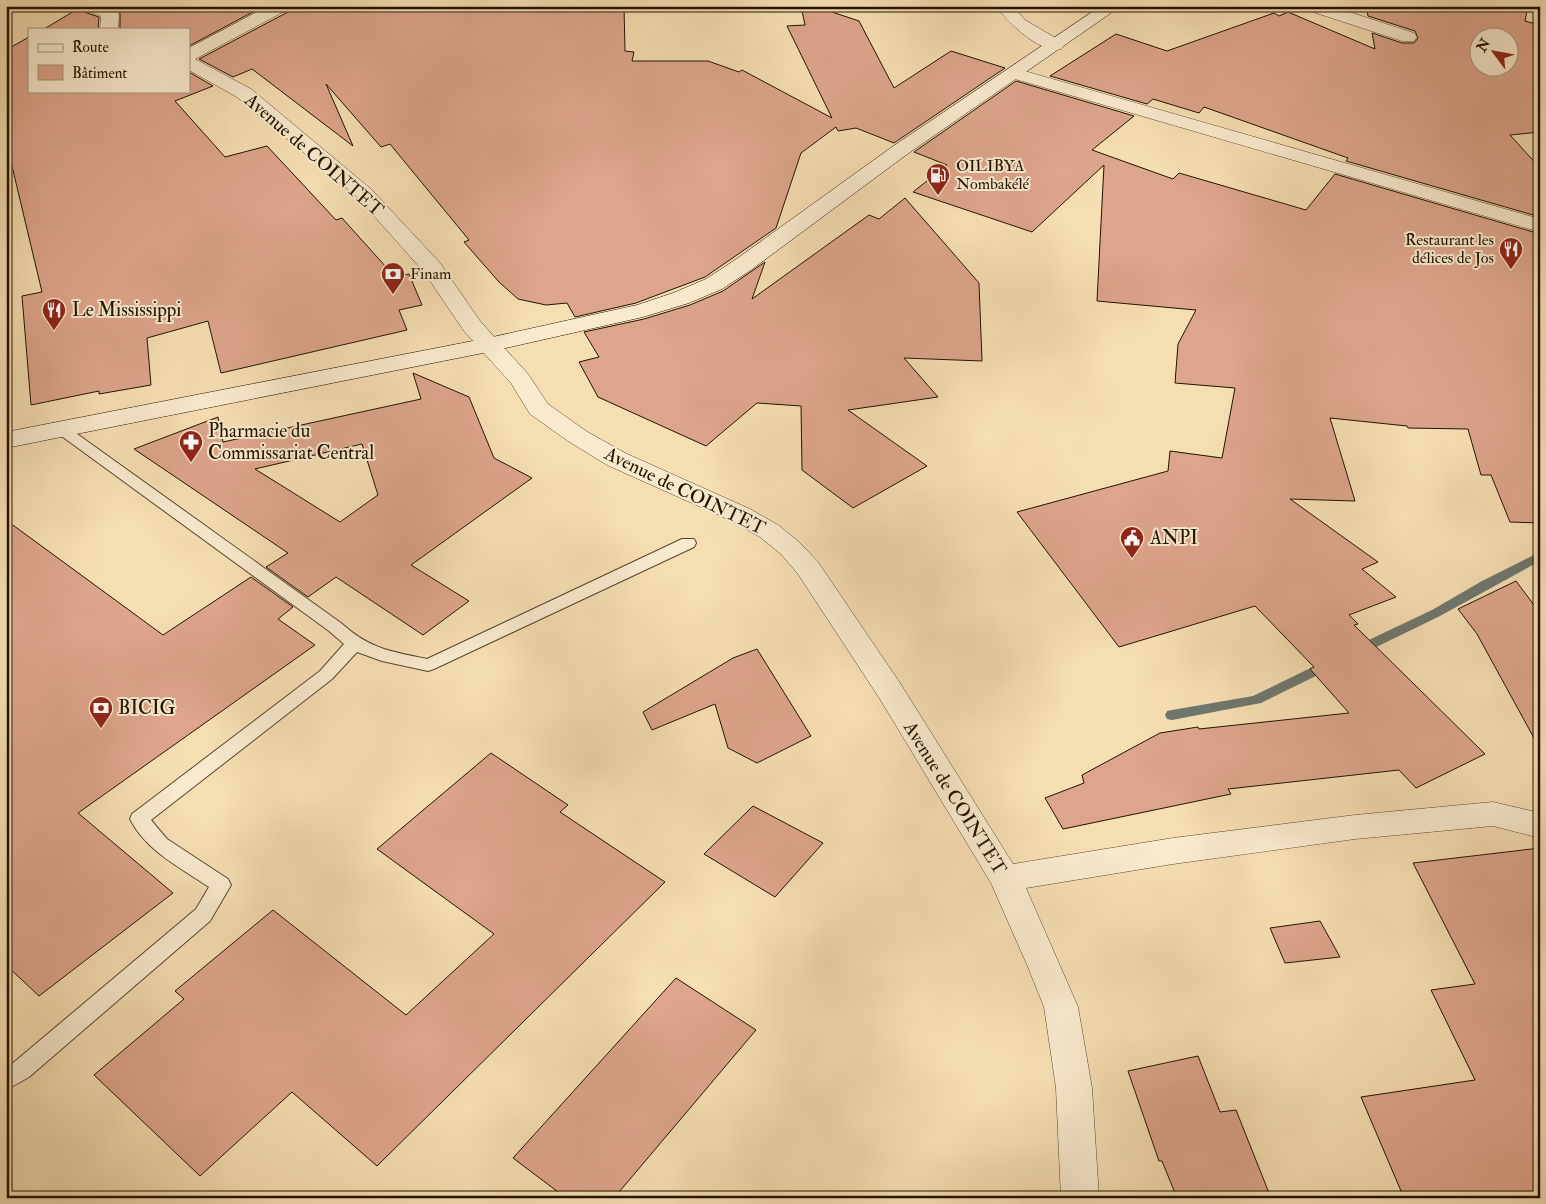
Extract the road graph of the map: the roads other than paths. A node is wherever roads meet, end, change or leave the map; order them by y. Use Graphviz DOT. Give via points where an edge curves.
graph roads {
  1 [pos="91,6"];
  2 [pos="281,6"];
  3 [pos="1004,6"];
  4 [pos="1112,6"];
  5 [pos="1313,6"];
  6 [pos="109,28"];
  7 [pos="1408,36"];
  8 [pos="1055,45"];
  9 [pos="190,54"];
  10 [pos="190,64"];
  11 [pos="1014,74"];
  12 [pos="1540,226"];
  13 [pos="488,345"];
  14 [pos="61,429"];
  15 [pos="6,440"];
  16 [pos="688,543"];
  17 [pos="354,644"];
  18 [pos="1540,826"];
  19 [pos="1005,878"];
  20 [pos="6,1081"];
  21 [pos="1080,1198"];
  1 -- 6 [label="street" via="110,13"];
  2 -- 9 [label="street"];
  3 -- 8 [label="street" via="1019,24"];
  4 -- 8 [label="street"];
  5 -- 7 [label="street"];
  8 -- 11 [label="street"];
  10 -- 13 [label="street, Avenue de COINTET" via="244,93 364,193 432,268 454,303"];
  11 -- 12 [label="street"];
  11 -- 13 [label="street" via="899,151 714,284 643,310"];
  13 -- 14 [label="street"];
  13 -- 19 [label="street, Avenue de COINTET" via="520,379 539,409 571,433 623,462 741,515 790,548 808,568 890,691"];
  14 -- 15 [label="street"];
  14 -- 17 [label="lane" via="336,627"];
  16 -- 17 [label="lane" via="428,665 382,655"];
  17 -- 20 [label="lane" via="326,675 139,819 160,844 221,885 202,915"];
  18 -- 19 [label="street" via="1493,814 1355,827"];
  19 -- 21 [label="street, Avenue de COINTET" via="1061,1007 1074,1088"];
}
